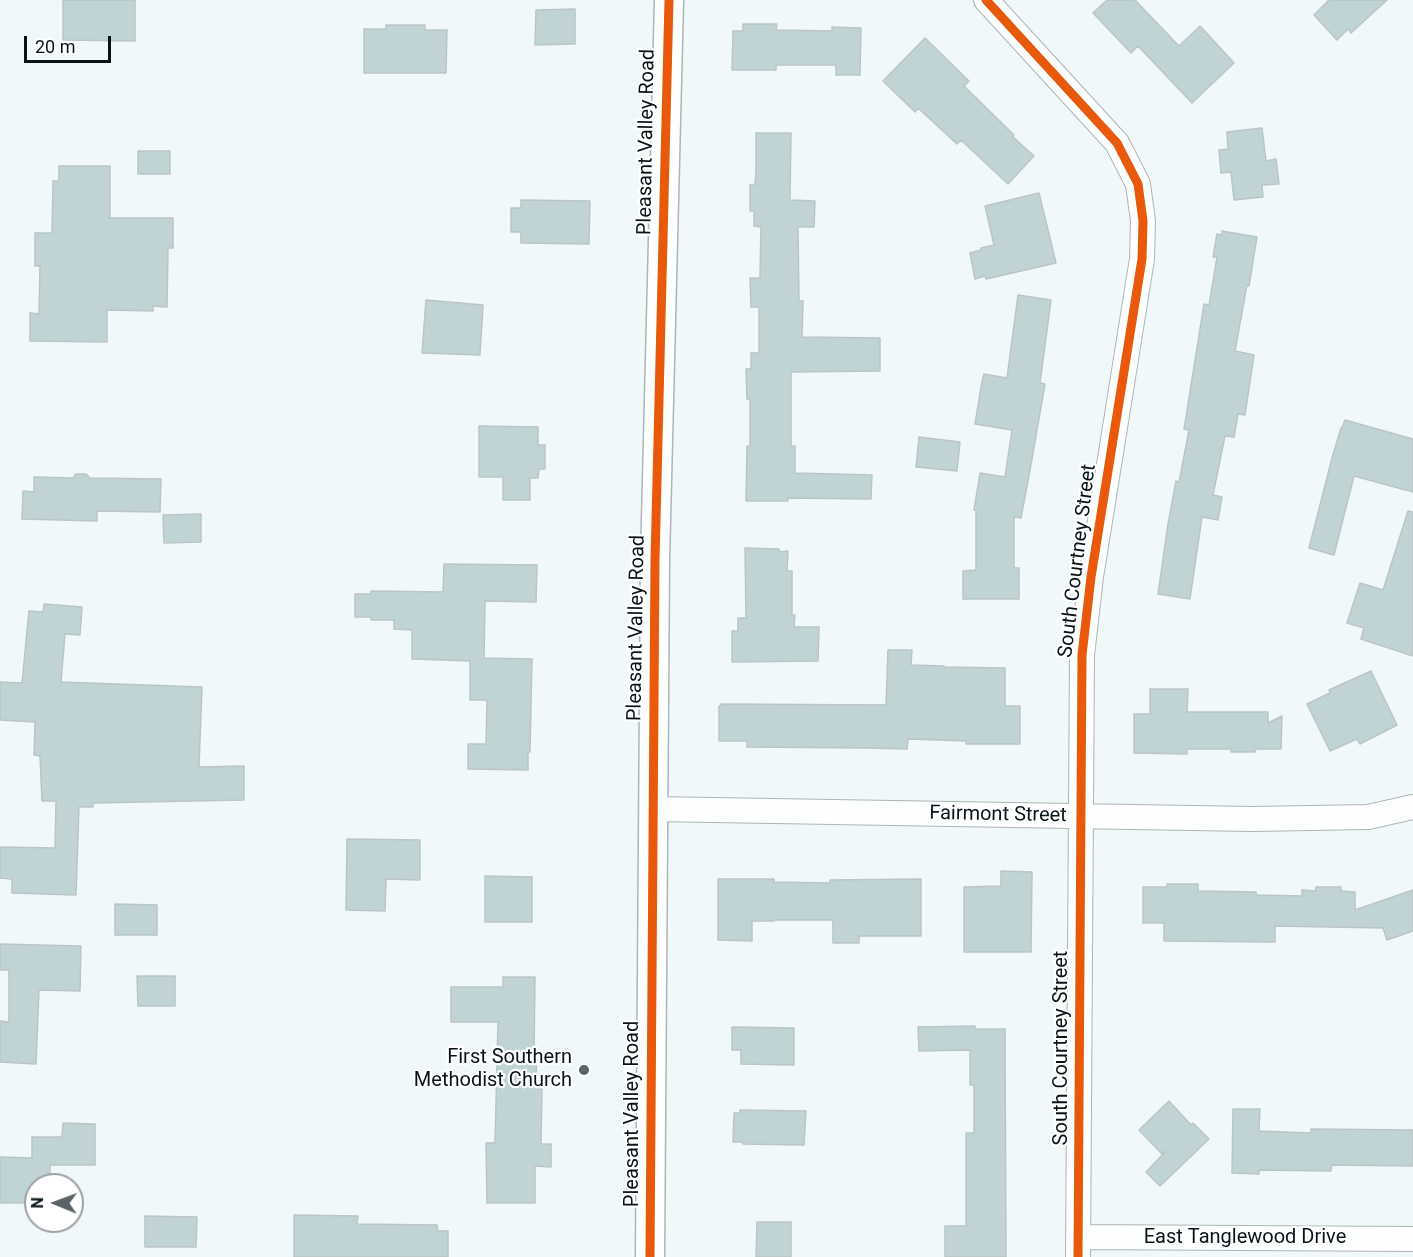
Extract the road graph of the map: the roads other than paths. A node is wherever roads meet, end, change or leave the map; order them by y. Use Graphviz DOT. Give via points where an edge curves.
graph roads {
  1 [pos="669,0"];
  2 [pos="986,0"];
  3 [pos="1413,807"];
  4 [pos="653,809"];
  5 [pos="1082,816"];
  6 [pos="1413,1239"];
  7 [pos="1078,1247"];
  8 [pos="650,1257"];
  1 -- 4 [label="street, Pleasant Valley Road"];
  2 -- 5 [label="street, South Courtney Street" via="1117,143 1138,184 1143,221 1142,260 1082,655"];
  3 -- 5 [label="street, Fairmont Street" via="1368,818"];
  4 -- 5 [label="street, Fairmont Street"];
  4 -- 8 [label="street, Pleasant Valley Road"];
  5 -- 7 [label="street, South Courtney Street"];
  6 -- 7 [label="street, East Tanglewood Drive"];
}
